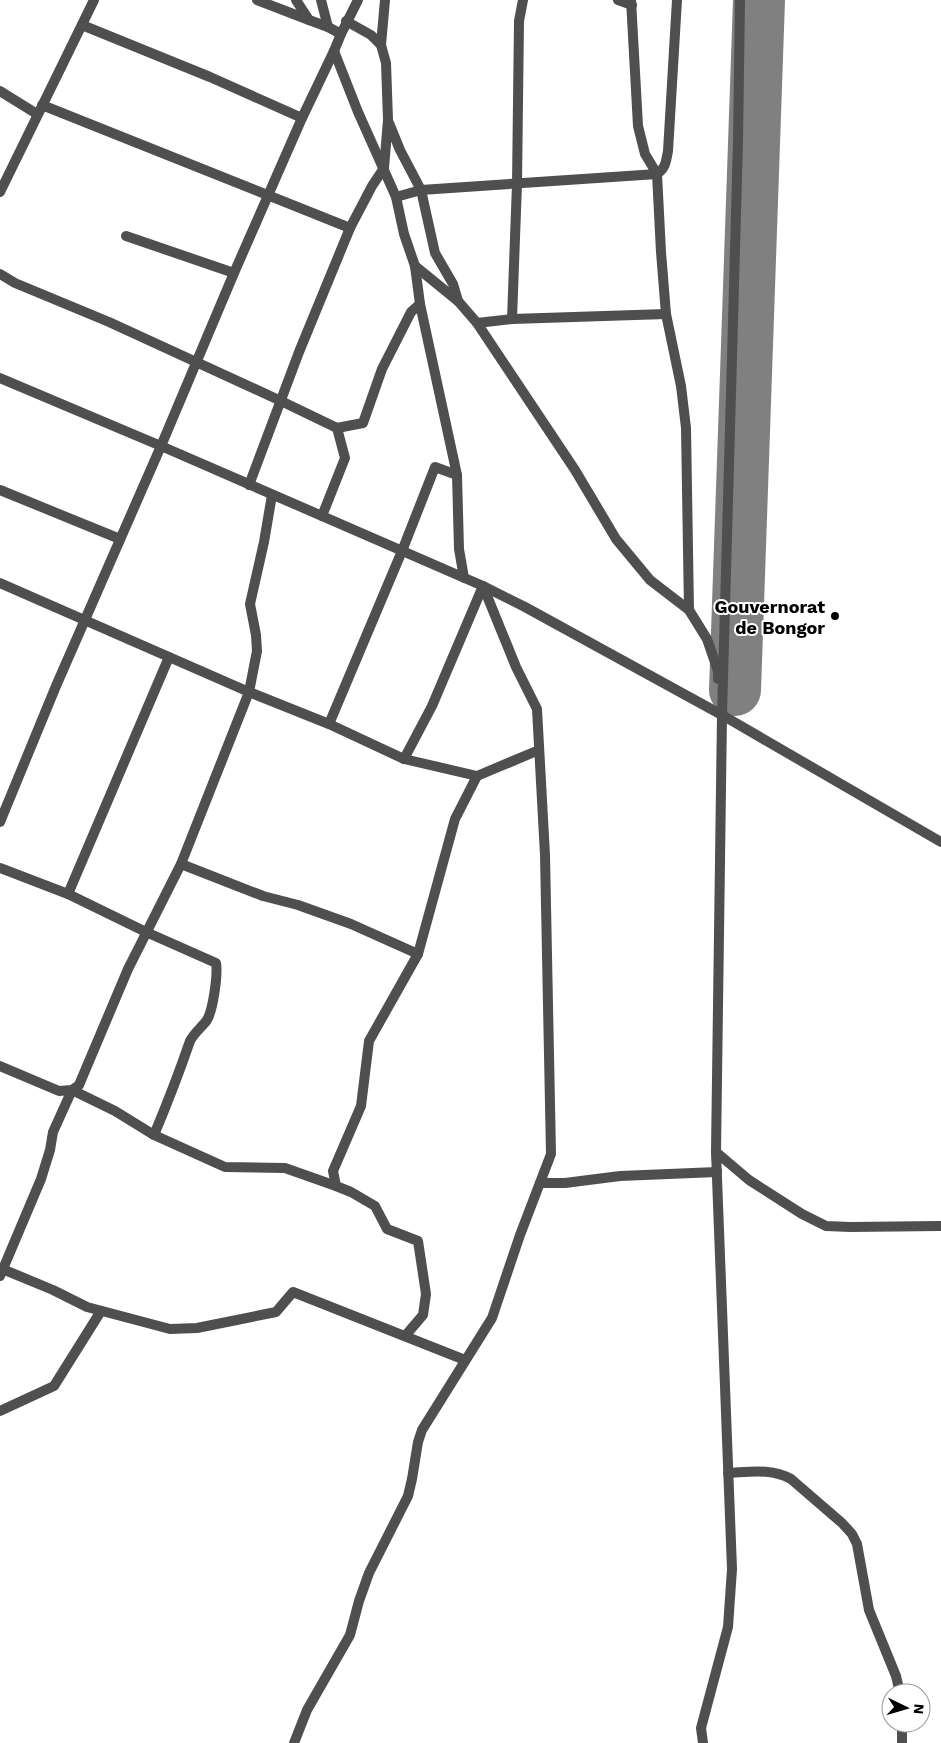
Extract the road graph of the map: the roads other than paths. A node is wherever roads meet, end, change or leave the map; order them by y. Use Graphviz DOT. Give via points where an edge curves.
graph roads {
  1 [pos="94,0"];
  2 [pos="257,0"];
  3 [pos="296,0"];
  4 [pos="321,0"];
  5 [pos="358,0"];
  6 [pos="385,0"];
  7 [pos="523,0"];
  8 [pos="618,0"];
  9 [pos="677,0"];
  10 [pos="740,0"];
  11 [pos="631,2"];
  12 [pos="309,20"];
  13 [pos="346,21"];
  14 [pos="82,25"];
  15 [pos="328,27"];
  16 [pos="340,34"];
  17 [pos="381,45"];
  18 [pos="334,51"];
  19 [pos="0,91"];
  20 [pos="40,109"];
  21 [pos="302,118"];
  22 [pos="388,120"];
  23 [pos="384,168"];
  24 [pos="657,174"];
  25 [pos="517,184"];
  26 [pos="421,190"];
  27 [pos="0,192"];
  28 [pos="268,195"];
  29 [pos="396,197"];
  30 [pos="350,228"];
  31 [pos="126,236"];
  32 [pos="415,266"];
  33 [pos="234,273"];
  34 [pos="0,274"];
  35 [pos="458,301"];
  36 [pos="420,304"];
  37 [pos="666,314"];
  38 [pos="512,319"];
  39 [pos="477,323"];
  40 [pos="196,363"];
  41 [pos="0,378"];
  42 [pos="281,401"];
  43 [pos="336,428"];
  44 [pos="161,446"];
  45 [pos="457,475"];
  46 [pos="249,485"];
  47 [pos="0,490"];
  48 [pos="272,495"];
  49 [pos="322,516"];
  50 [pos="120,540"];
  51 [pos="402,551"];
  52 [pos="464,578"];
  53 [pos="0,584"];
  54 [pos="483,586"];
  55 [pos="689,610"];
  56 [pos="84,621"];
  57 [pos="169,657"];
  58 [pos="248,692"];
  59 [pos="722,715"];
  60 [pos="329,724"];
  61 [pos="539,750"];
  62 [pos="404,759"];
  63 [pos="477,776"];
  64 [pos="0,822"];
  65 [pos="941,842"];
  66 [pos="181,864"];
  67 [pos="0,868"];
  68 [pos="68,894"];
  69 [pos="146,932"];
  70 [pos="418,954"];
  71 [pos="0,1066"];
  72 [pos="72,1090"];
  73 [pos="154,1135"];
  74 [pos="716,1152"];
  75 [pos="717,1172"];
  76 [pos="540,1183"];
  77 [pos="336,1186"];
  78 [pos="941,1226"];
  79 [pos="1,1271"];
  80 [pos="101,1311"];
  81 [pos="405,1336"];
  82 [pos="465,1360"];
  83 [pos="0,1411"];
  84 [pos="728,1473"];
  85 [pos="898,1683"];
  86 [pos="294,1743"];
  87 [pos="703,1743"];
  1 -- 14 [label="street"];
  2 -- 12 [label="street"];
  3 -- 12 [label="street"];
  4 -- 15 [label="street"];
  5 -- 13 [label="street"];
  6 -- 17 [label="street"];
  7 -- 25 [label="street" via="519,21"];
  8 -- 11 [label="street"];
  9 -- 24 [label="street" via="668,151 663,170"];
  10 -- 59 [label="street"];
  11 -- 24 [label="street" via="640,138"];
  12 -- 15 [label="street"];
  13 -- 16 [label="street"];
  13 -- 17 [label="street" via="371,35"];
  14 -- 20 [label="street"];
  14 -- 21 [label="street"];
  15 -- 16 [label="street"];
  16 -- 18 [label="street"];
  17 -- 22 [label="street" via="386,63"];
  18 -- 21 [label="street"];
  18 -- 23 [label="street"];
  19 -- 20 [label="street"];
  20 -- 27 [label="street"];
  20 -- 28 [label="street"];
  21 -- 28 [label="street"];
  22 -- 23 [label="street"];
  22 -- 26 [label="street"];
  23 -- 29 [label="street"];
  23 -- 30 [label="street"];
  24 -- 25 [label="street"];
  24 -- 37 [label="street"];
  25 -- 26 [label="street"];
  25 -- 38 [label="street"];
  26 -- 29 [label="street"];
  26 -- 35 [label="street" via="435,253 453,284"];
  28 -- 30 [label="street"];
  28 -- 33 [label="street"];
  29 -- 32 [label="street"];
  30 -- 42 [label="street"];
  31 -- 33 [label="street"];
  32 -- 35 [label="street"];
  32 -- 36 [label="street"];
  33 -- 40 [label="street"];
  34 -- 40 [label="street"];
  35 -- 39 [label="street"];
  36 -- 43 [label="street" via="411,312 382,369 363,423"];
  36 -- 45 [label="street"];
  37 -- 38 [label="street"];
  37 -- 55 [label="street" via="686,428"];
  38 -- 39 [label="street"];
  39 -- 55 [label="street" via="576,470 616,539 650,580"];
  40 -- 42 [label="street"];
  40 -- 44 [label="street"];
  41 -- 44 [label="street"];
  42 -- 43 [label="street"];
  42 -- 46 [label="street"];
  43 -- 49 [label="street" via="345,458"];
  44 -- 46 [label="street"];
  44 -- 50 [label="street"];
  45 -- 51 [label="street" via="435,467"];
  45 -- 52 [label="street" via="459,549"];
  46 -- 48 [label="street"];
  47 -- 50 [label="street"];
  48 -- 49 [label="street"];
  48 -- 58 [label="street" via="250,604 258,651"];
  49 -- 51 [label="street"];
  50 -- 56 [label="street"];
  51 -- 52 [label="street"];
  51 -- 60 [label="street"];
  52 -- 54 [label="street"];
  53 -- 56 [label="street"];
  54 -- 59 [label="street"];
  54 -- 61 [label="street" via="537,709"];
  54 -- 62 [label="street" via="432,706"];
  55 -- 59 [label="street" via="707,639 718,671"];
  56 -- 57 [label="street"];
  56 -- 64 [label="street"];
  57 -- 58 [label="street"];
  57 -- 68 [label="street"];
  58 -- 60 [label="street"];
  58 -- 66 [label="street"];
  59 -- 65 [label="street"];
  59 -- 74 [label="street"];
  60 -- 62 [label="street"];
  61 -- 63 [label="street"];
  61 -- 76 [label="street" via="545,855 551,1154"];
  62 -- 63 [label="street"];
  63 -- 70 [label="street" via="455,820"];
  66 -- 69 [label="street"];
  66 -- 70 [label="street" via="263,896 351,924"];
  67 -- 68 [label="street"];
  68 -- 69 [label="street"];
  69 -- 72 [label="street" via="80,1086"];
  69 -- 73 [label="street" via="216,963 217,971 210,1013 191,1038"];
  70 -- 77 [label="street" via="369,1041 361,1106 333,1171"];
  71 -- 72 [label="street" via="59,1091"];
  72 -- 73 [label="street" via="116,1111"];
  72 -- 79 [label="street" via="53,1132 41,1179"];
  73 -- 77 [label="street" via="225,1167 285,1168"];
  74 -- 75 [label="street"];
  74 -- 78 [label="street" via="749,1180 826,1226"];
  75 -- 76 [label="street"];
  75 -- 84 [label="street"];
  76 -- 82 [label="street" via="492,1318"];
  77 -- 81 [label="street" via="375,1206 386,1228 418,1241 426,1294 422,1315"];
  79 -- 80 [label="street"];
  80 -- 81 [label="street" via="170,1329 197,1328 276,1312 293,1292"];
  80 -- 83 [label="street" via="54,1386"];
  81 -- 82 [label="street"];
  82 -- 86 [label="street" via="422,1430 408,1496 369,1573 350,1635 307,1710"];
  84 -- 85 [label="street" via="767,1471 782,1474 847,1527 857,1544 869,1610"];
  84 -- 87 [label="street" via="732,1569 728,1627 701,1728"];
}
